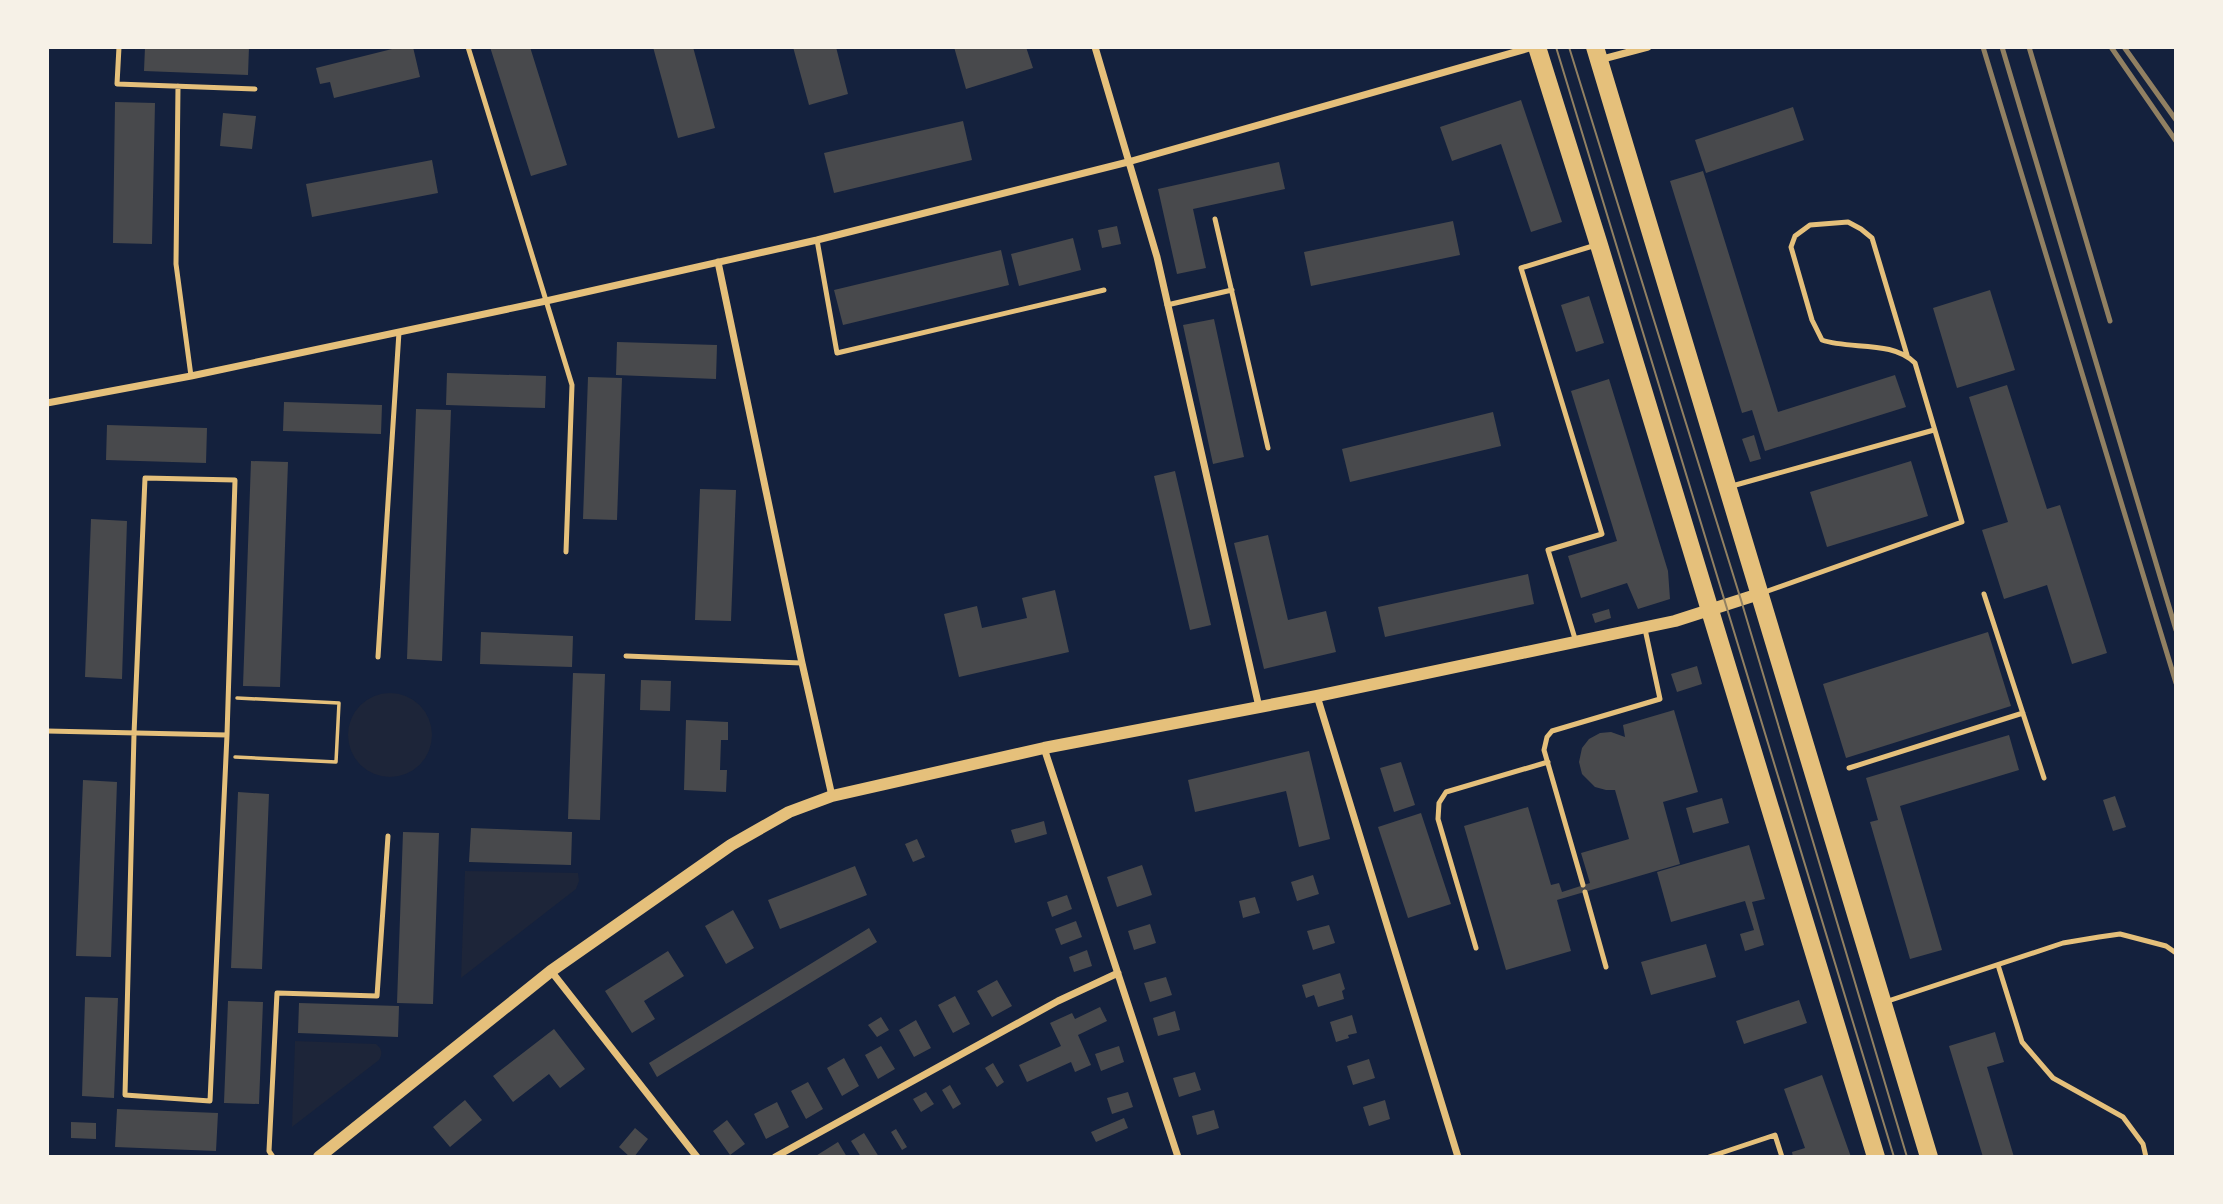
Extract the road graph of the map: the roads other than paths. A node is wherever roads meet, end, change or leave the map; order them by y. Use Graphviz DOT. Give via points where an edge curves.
graph roads {
  1 [pos="119,47"];
  2 [pos="468,47"];
  3 [pos="1095,47"];
  4 [pos="1535,47"];
  5 [pos="1648,47"];
  6 [pos="1597,54"];
  7 [pos="178,86"];
  8 [pos="255,89"];
  9 [pos="1128,162"];
  10 [pos="1215,219"];
  11 [pos="817,240"];
  12 [pos="1599,244"];
  13 [pos="718,262"];
  14 [pos="1104,290"];
  15 [pos="1231,290"];
  16 [pos="546,301"];
  17 [pos="1167,305"];
  18 [pos="400,332"];
  19 [pos="1908,355"];
  20 [pos="191,376"];
  21 [pos="47,403"];
  22 [pos="1934,430"];
  23 [pos="1268,448"];
  24 [pos="1727,488"];
  25 [pos="566,552"];
  26 [pos="1759,594"];
  27 [pos="1984,594"];
  28 [pos="1710,610"];
  29 [pos="1645,628"];
  30 [pos="1576,643"];
  31 [pos="626,656"];
  32 [pos="378,657"];
  33 [pos="802,663"];
  34 [pos="1317,696"];
  35 [pos="1259,707"];
  36 [pos="2023,713"];
  37 [pos="47,731"];
  38 [pos="134,734"];
  39 [pos="227,735"];
  40 [pos="1044,748"];
  41 [pos="1548,762"];
  42 [pos="1849,768"];
  43 [pos="2044,778"];
  44 [pos="832,796"];
  45 [pos="388,836"];
  46 [pos="1476,948"];
  47 [pos="2176,953"];
  48 [pos="1998,965"];
  49 [pos="1606,967"];
  50 [pos="551,971"];
  51 [pos="1118,973"];
  52 [pos="1882,1003"];
  53 [pos="273,1157"];
  54 [pos="319,1157"];
  55 [pos="697,1157"];
  56 [pos="775,1157"];
  57 [pos="1178,1157"];
  58 [pos="1458,1157"];
  59 [pos="1709,1157"];
  60 [pos="1782,1157"];
  61 [pos="1876,1157"];
  62 [pos="1928,1157"];
  63 [pos="2146,1157"];
  1 -- 7 [label="lane" via="117,84"];
  2 -- 16 [label="lane"];
  3 -- 9 [label="street"];
  4 -- 9 [label="street"];
  4 -- 12 [label="main road"];
  5 -- 6 [label="street"];
  6 -- 24 [label="main road"];
  7 -- 8 [label="lane"];
  7 -- 20 [label="lane" via="176,264"];
  9 -- 11 [label="street"];
  9 -- 17 [label="street"];
  10 -- 15 [label="lane"];
  11 -- 13 [label="street"];
  11 -- 14 [label="lane" via="837,353"];
  12 -- 28 [label="main road"];
  12 -- 30 [label="lane" via="1521,268 1602,534 1548,550"];
  13 -- 16 [label="street"];
  13 -- 33 [label="street"];
  15 -- 17 [label="lane"];
  15 -- 23 [label="lane"];
  16 -- 18 [label="street"];
  16 -- 25 [label="lane" via="572,385"];
  17 -- 35 [label="street"];
  18 -- 20 [label="street"];
  18 -- 32 [label="lane"];
  19 -- 19 [label="lane" via="1822,340 1791,247 1795,236 1810,225 1847,222 1872,238"];
  19 -- 22 [label="lane"];
  20 -- 21 [label="street"];
  22 -- 24 [label="lane"];
  22 -- 26 [label="lane" via="1962,522"];
  24 -- 26 [label="main road"];
  26 -- 28 [label="street"];
  26 -- 52 [label="main road"];
  27 -- 36 [label="lane"];
  28 -- 29 [label="street"];
  28 -- 61 [label="main road"];
  29 -- 30 [label="street"];
  29 -- 41 [label="lane" via="1660,699 1552,731 1544,750"];
  30 -- 34 [label="street"];
  31 -- 33 [label="lane"];
  33 -- 44 [label="street"];
  34 -- 35 [label="street"];
  34 -- 58 [label="street"];
  35 -- 40 [label="street"];
  36 -- 42 [label="lane"];
  36 -- 43 [label="lane"];
  37 -- 38 [label="lane"];
  38 -- 39 [label="lane"];
  38 -- 39 [label="lane" via="145,478 235,480"];
  38 -- 39 [label="lane" via="125,1095 210,1101"];
  40 -- 44 [label="street"];
  40 -- 51 [label="street"];
  41 -- 46 [label="lane" via="1446,792 1439,803 1438,819"];
  41 -- 49 [label="lane"];
  44 -- 50 [label="street" via="789,812 731,845"];
  45 -- 53 [label="lane" via="377,996 277,993 269,1151"];
  47 -- 48 [label="lane" via="2120,934 2063,943"];
  48 -- 52 [label="lane"];
  48 -- 63 [label="lane" via="2022,1042 2053,1078 2123,1117 2143,1144"];
  50 -- 54 [label="street"];
  50 -- 55 [label="street"];
  51 -- 56 [label="street" via="1058,1001"];
  51 -- 57 [label="street"];
  52 -- 62 [label="main road"];
  59 -- 60 [label="lane" via="1775,1135"];
}
